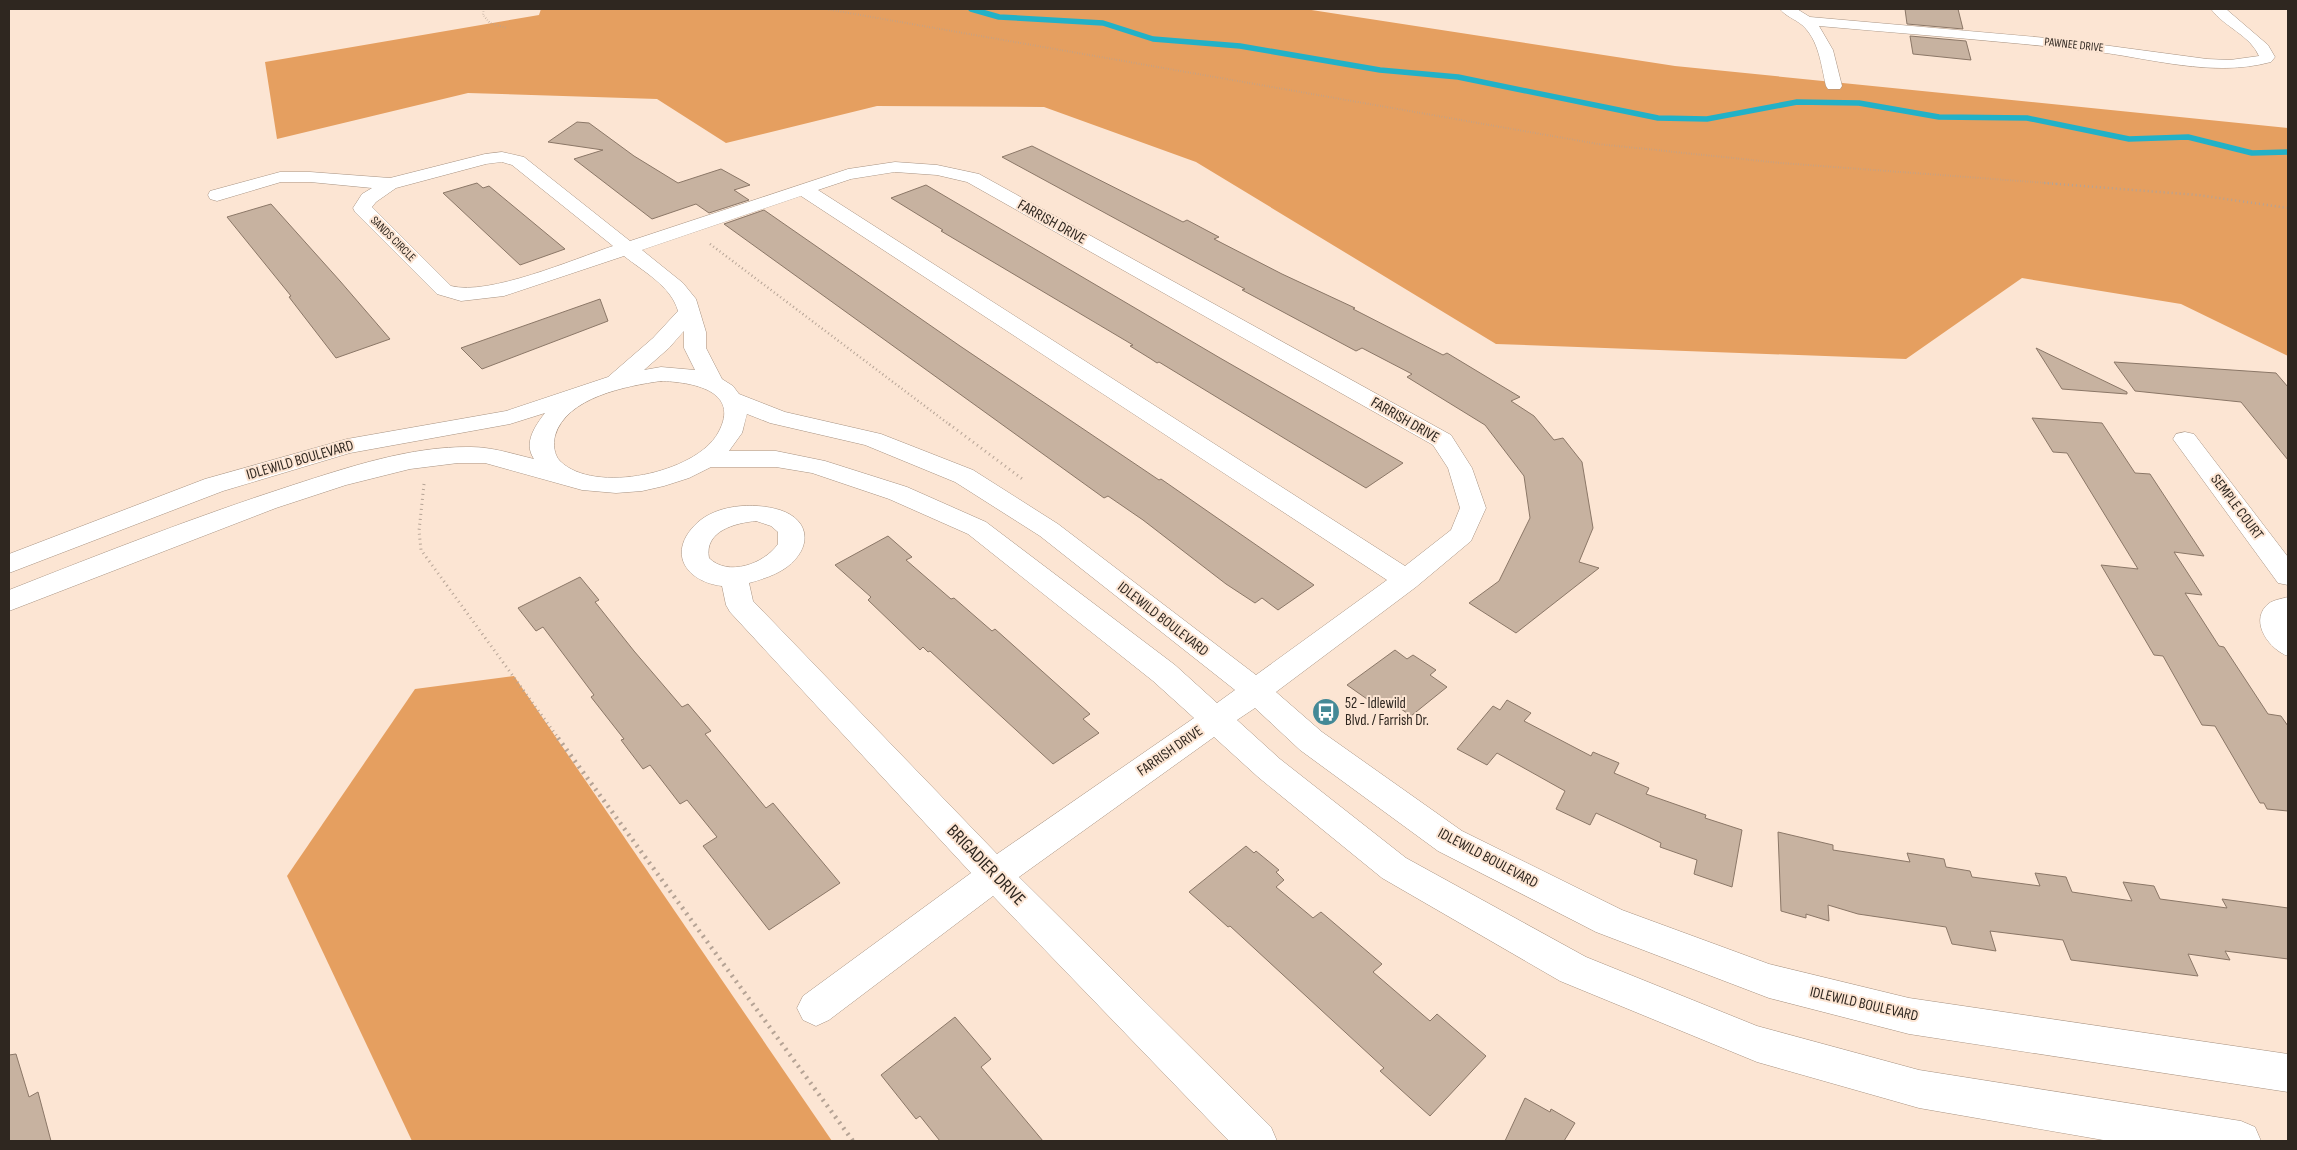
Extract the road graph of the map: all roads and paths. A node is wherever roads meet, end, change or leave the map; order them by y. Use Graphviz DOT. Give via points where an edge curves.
graph roads {
  1 [pos="484,9"];
  2 [pos="826,9"];
  3 [pos="1787,9"];
  4 [pos="2218,9"];
  5 [pos="1809,21"];
  6 [pos="508,28"];
  7 [pos="1834,86"];
  8 [pos="390,184"];
  9 [pos="803,189"];
  10 [pos="217,195"];
  11 [pos="2288,208"];
  12 [pos="708,242"];
  13 [pos="625,248"];
  14 [pos="688,313"];
  15 [pos="608,385"];
  16 [pos="722,391"];
  17 [pos="2185,439"];
  18 [pos="705,459"];
  19 [pos="424,476"];
  20 [pos="565,478"];
  21 [pos="1032,486"];
  22 [pos="9,564"];
  23 [pos="734,576"];
  24 [pos="2288,576"];
  25 [pos="1406,580"];
  26 [pos="9,601"];
  27 [pos="2288,606"];
  28 [pos="2288,645"];
  29 [pos="1256,692"];
  30 [pos="1214,720"];
  31 [pos="995,875"];
  32 [pos="816,1008"];
  33 [pos="2288,1073"];
  34 [pos="2142,1134"];
  35 [pos="853,1141"];
  36 [pos="1257,1141"];
  37 [pos="2241,1141"];
  1 -- 6 [label="path" via="486,20"];
  2 -- 11 [label="path" via="1598,144 1781,163 2198,195"];
  3 -- 5 [label="street"];
  4 -- 5 [label="street, PAWNEE DRIVE" via="2263,48 2266,59 2249,64 2220,64 2093,46"];
  5 -- 7 [label="street" via="1825,50"];
  8 -- 10 [label="street" via="280,177"];
  8 -- 13 [label="street, SANDS CIRCLE" via="485,159 518,161"];
  8 -- 13 [label="street, SANDS CIRCLE" via="369,198 362,208 444,290 461,294 497,292"];
  9 -- 13 [label="street, FARRISH DRIVE"];
  9 -- 25 [label="street"];
  9 -- 25 [label="street, FARRISH DRIVE" via="848,174 894,167 937,170 973,178 1442,440 1460,468 1473,508 1462,535"];
  12 -- 21 [label="path"];
  13 -- 14 [label="street, SANDS CIRCLE" via="676,287 685,300"];
  14 -- 15 [label="street" via="661,343"];
  14 -- 16 [label="street, SANDS CIRCLE" via="695,332 695,348"];
  15 -- 16 [label="street, IDLEWILD BOULEVARD" via="661,374 690,376"];
  15 -- 20 [label="street" via="574,400 555,415 543,433 540,450 548,466"];
  15 -- 22 [label="street, IDLEWILD BOULEVARD" via="510,417 347,446 214,485"];
  16 -- 18 [label="street" via="736,410 734,427 724,444"];
  16 -- 29 [label="street, IDLEWILD BOULEVARD" via="778,418 872,439 964,476 1049,530"];
  17 -- 24 [label="street, SEMPLE COURT"];
  18 -- 20 [label="street, IDLEWILD BOULEVARD" via="649,482 589,485"];
  18 -- 30 [label="street" via="776,459 816,466 898,493 977,528 1164,673"];
  19 -- 35 [label="path" via="419,531 421,550"];
  20 -- 26 [label="street, IDLEWILD BOULEVARD" via="497,457 459,455 384,467 310,487 195,527"];
  23 -- 31 [label="street, BRIGADIER DRIVE" via="740,605"];
  25 -- 29 [label="street, FARRISH DRIVE"];
  27 -- 28 [label="street" via="2275,614 2273,622"];
  29 -- 30 [label="street, FARRISH DRIVE"];
  29 -- 33 [label="street, IDLEWILD BOULEVARD" via="1310,741 1450,841 1609,921 1769,981 1909,1016"];
  30 -- 31 [label="street, FARRISH DRIVE"];
  30 -- 34 [label="street" via="1394,868 1573,969 1757,1044 1919,1089"];
  31 -- 32 [label="street, FARRISH DRIVE"];
  31 -- 36 [label="street, BRIGADIER DRIVE"];
  34 -- 37 [label="street"];
}
